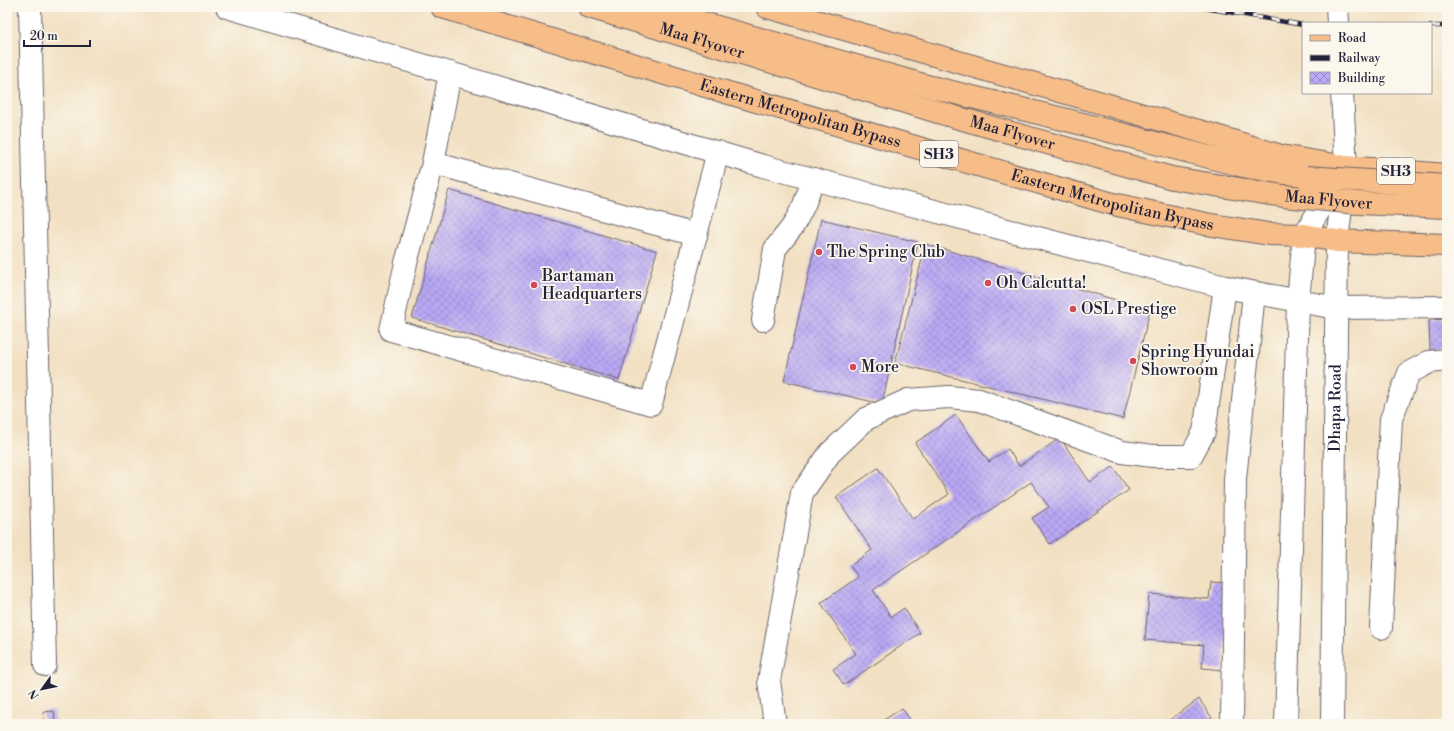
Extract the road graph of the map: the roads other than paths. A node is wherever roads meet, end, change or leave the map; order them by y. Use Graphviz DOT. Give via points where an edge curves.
graph roads {
  1 [pos="30,7"];
  2 [pos="227,7"];
  3 [pos="442,7"];
  4 [pos="588,7"];
  5 [pos="646,7"];
  6 [pos="767,7"];
  7 [pos="1337,7"];
  8 [pos="1338,22"];
  9 [pos="450,73"];
  10 [pos="1342,94"];
  11 [pos="718,152"];
  12 [pos="433,163"];
  13 [pos="1346,167"];
  14 [pos="1447,175"];
  15 [pos="813,178"];
  16 [pos="1447,186"];
  17 [pos="1447,207"];
  18 [pos="696,235"];
  19 [pos="1304,235"];
  20 [pos="1337,241"];
  21 [pos="1447,245"];
  22 [pos="1225,288"];
  23 [pos="1254,293"];
  24 [pos="1298,301"];
  25 [pos="1447,307"];
  26 [pos="1336,308"];
  27 [pos="763,320"];
  28 [pos="1447,360"];
  29 [pos="1381,628"];
  30 [pos="45,665"];
  31 [pos="775,724"];
  32 [pos="1232,724"];
  33 [pos="1286,724"];
  34 [pos="1332,724"];
  1 -- 30 [label="street"];
  2 -- 9 [label="street"];
  3 -- 19 [label="main road, Eastern Metropolitan Bypass / SH3" via="1113,204 1206,224 1269,234"];
  4 -- 17 [label="main road, Maa Flyover, bridge" via="948,115 1172,178 1283,196"];
  5 -- 16 [label="main road, Maa Flyover, bridge" via="931,87 1251,168 1306,177"];
  6 -- 13 [label="main road, SH3" via="1281,156"];
  7 -- 8 [label="street"];
  9 -- 11 [label="street"];
  9 -- 12 [label="street"];
  10 -- 13 [label="street, Dhapa Road"];
  11 -- 15 [label="street"];
  11 -- 18 [label="street"];
  12 -- 18 [label="street"];
  12 -- 18 [label="street" via="391,330 651,404"];
  13 -- 14 [label="main road, SH3"];
  13 -- 19 [label="street"];
  13 -- 20 [label="street, Dhapa Road"];
  15 -- 22 [label="street"];
  15 -- 27 [label="street" via="804,205 793,226 775,249"];
  19 -- 20 [label="main road, Eastern Metropolitan Bypass / SH3"];
  19 -- 24 [label="street"];
  20 -- 21 [label="main road, Eastern Metropolitan Bypass / SH3"];
  20 -- 26 [label="street, Dhapa Road"];
  22 -- 23 [label="street"];
  22 -- 31 [label="street" via="1204,432 1191,456 1153,456 1122,452 979,400 949,397 908,400 866,419 830,453 802,493 769,681"];
  23 -- 24 [label="street"];
  23 -- 32 [label="street" via="1235,479"];
  24 -- 26 [label="street"];
  24 -- 33 [label="street"];
  25 -- 26 [label="street"];
  26 -- 34 [label="street, Dhapa Road"];
  28 -- 29 [label="street" via="1429,362 1409,373 1391,418"];
}
